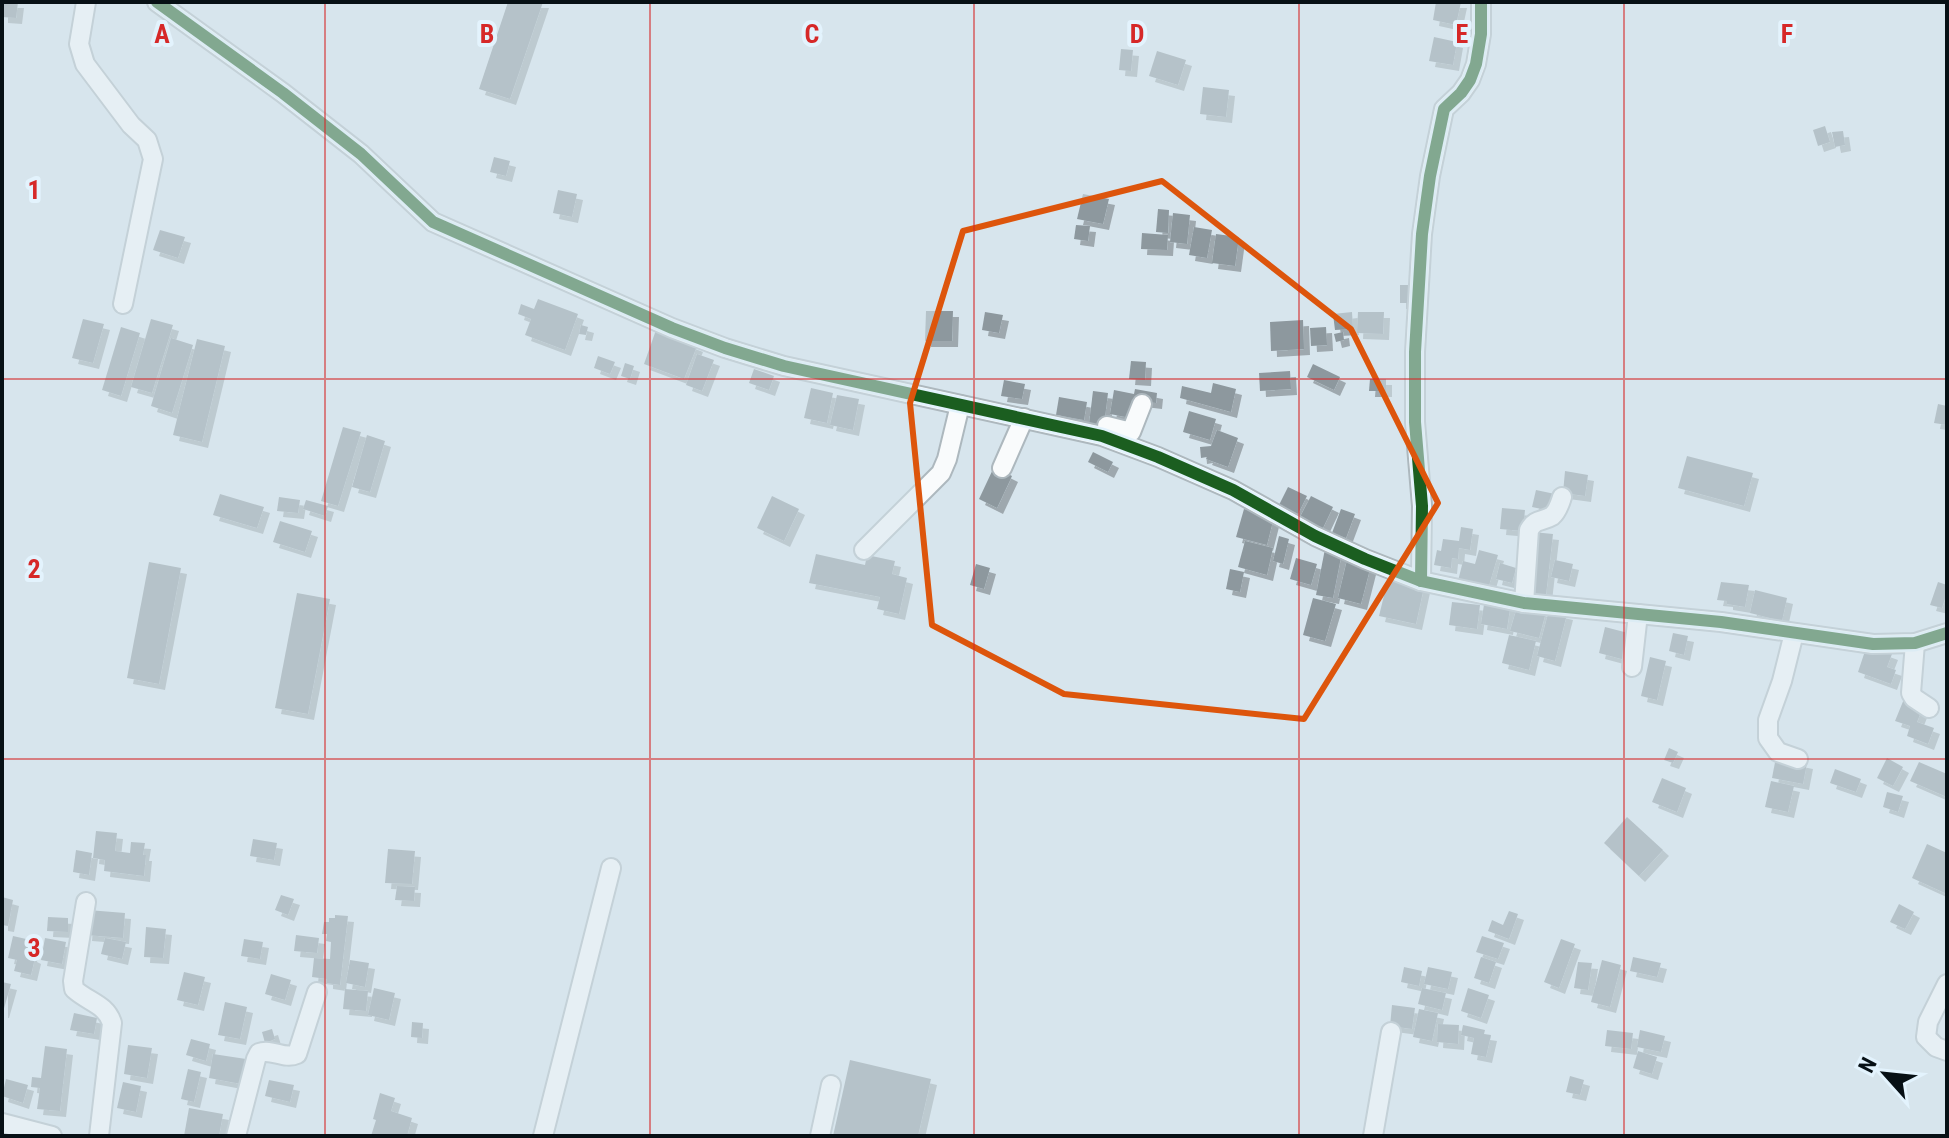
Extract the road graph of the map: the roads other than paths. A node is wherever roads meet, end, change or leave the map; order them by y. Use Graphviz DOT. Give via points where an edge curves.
graph roads {
  1 [pos="86,2"];
  2 [pos="157,2"];
  3 [pos="1481,2"];
  4 [pos="123,304"];
  5 [pos="1142,404"];
  6 [pos="960,405"];
  7 [pos="1024,418"];
  8 [pos="1102,436"];
  9 [pos="1002,468"];
  10 [pos="1562,497"];
  11 [pos="864,550"];
  12 [pos="1421,581"];
  13 [pos="1524,603"];
  14 [pos="1638,614"];
  15 [pos="1794,633"];
  16 [pos="1947,633"];
  17 [pos="1915,643"];
  18 [pos="1632,667"];
  19 [pos="1929,708"];
  20 [pos="1798,759"];
  21 [pos="611,868"];
  22 [pos="86,902"];
  23 [pos="1947,984"];
  24 [pos="317,992"];
  25 [pos="1391,1032"];
  26 [pos="1947,1051"];
  27 [pos="831,1085"];
  28 [pos="13,1129"];
  29 [pos="52,1136"];
  30 [pos="99,1136"];
  31 [pos="236,1136"];
  32 [pos="543,1136"];
  33 [pos="820,1136"];
  34 [pos="1373,1136"];
  1 -- 4 [label="street" via="79,44 85,64 147,140 153,159"];
  2 -- 6 [label="street" via="361,154 433,222 725,348"];
  3 -- 12 [label="street" via="1476,64 1461,93 1444,109 1422,234 1415,352"];
  5 -- 8 [label="street" via="1131,432 1107,426"];
  6 -- 7 [label="street"];
  6 -- 11 [label="street" via="941,473"];
  7 -- 8 [label="street"];
  7 -- 9 [label="street"];
  8 -- 12 [label="street" via="1233,490 1315,536"];
  10 -- 13 [label="street" via="1551,516 1529,530"];
  12 -- 13 [label="street"];
  13 -- 14 [label="street"];
  14 -- 15 [label="street"];
  14 -- 18 [label="street"];
  15 -- 17 [label="street" via="1873,644"];
  15 -- 20 [label="street" via="1768,720 1768,738 1778,752"];
  16 -- 17 [label="street"];
  17 -- 19 [label="street" via="1911,693"];
  21 -- 32 [label="street"];
  22 -- 30 [label="street" via="74,989 103,1008 112,1023"];
  23 -- 26 [label="street" via="1926,1037"];
  24 -- 31 [label="street" via="297,1054 259,1053"];
  25 -- 34 [label="street"];
  27 -- 33 [label="street"];
  28 -- 29 [label="street"];
}
